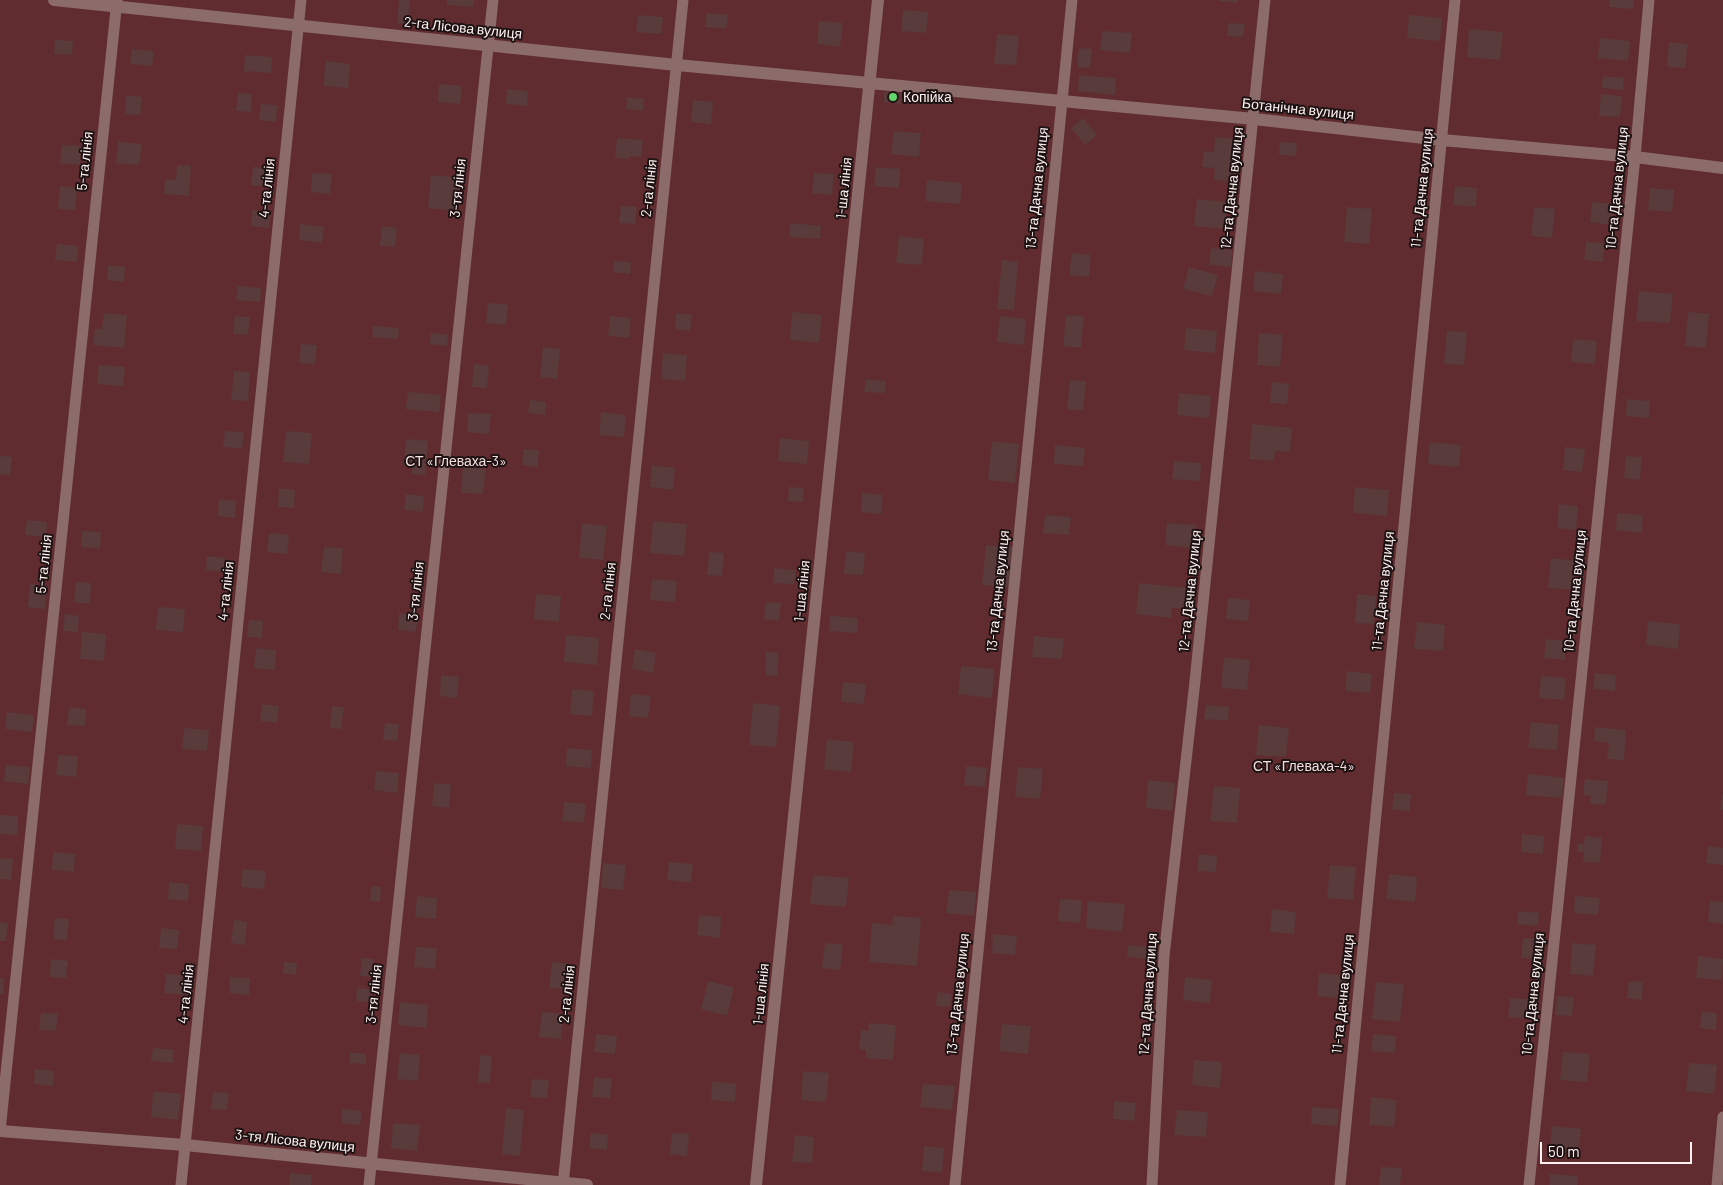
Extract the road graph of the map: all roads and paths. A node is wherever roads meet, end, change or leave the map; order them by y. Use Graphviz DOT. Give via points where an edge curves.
graph roads {
  1 [pos="54,0"];
  2 [pos="301,0"];
  3 [pos="493,0"];
  4 [pos="683,0"];
  5 [pos="878,0"];
  6 [pos="1072,0"];
  7 [pos="1265,0"];
  8 [pos="1455,0"];
  9 [pos="1649,0"];
  10 [pos="117,3"];
  11 [pos="299,26"];
  12 [pos="489,46"];
  13 [pos="677,65"];
  14 [pos="870,83"];
  15 [pos="1061,102"];
  16 [pos="1254,119"];
  17 [pos="1442,140"];
  18 [pos="1635,157"];
  19 [pos="1723,168"];
  20 [pos="1723,1117"];
  21 [pos="0,1131"];
  22 [pos="185,1146"];
  23 [pos="371,1164"];
  24 [pos="563,1184"];
  25 [pos="181,1185"];
  26 [pos="369,1185"];
  27 [pos="586,1185"];
  28 [pos="756,1185"];
  29 [pos="955,1185"];
  30 [pos="1152,1185"];
  31 [pos="1340,1185"];
  32 [pos="1529,1185"];
  33 [pos="1716,1185"];
  1 -- 10 [label="street, 2-га Лісова вулиця"];
  2 -- 11 [label="lane, 4-та лінія"];
  3 -- 12 [label="lane, 3-тя лінія"];
  4 -- 13 [label="lane, 2-га лінія"];
  5 -- 14 [label="street, 1-ша лінія"];
  6 -- 15 [label="lane, 13-та Дачна вулиця"];
  7 -- 16 [label="lane, 12-та Дачна вулиця"];
  8 -- 17 [label="lane, 11-та Дачна вулиця"];
  9 -- 18 [label="lane, 10-та Дачна вулиця"];
  10 -- 11 [label="street, 2-га Лісова вулиця"];
  10 -- 21 [label="lane, 5-та лінія"];
  11 -- 12 [label="street, 2-га Лісова вулиця"];
  11 -- 22 [label="lane, 4-та лінія"];
  12 -- 13 [label="street, 2-га Лісова вулиця"];
  12 -- 23 [label="lane, 3-тя лінія"];
  13 -- 14 [label="street, 2-га Лісова вулиця"];
  13 -- 24 [label="lane, 2-га лінія"];
  14 -- 15 [label="street, Ботанічна вулиця"];
  14 -- 28 [label="street, 1-ша лінія"];
  15 -- 16 [label="street, Ботанічна вулиця"];
  15 -- 29 [label="lane, 13-та Дачна вулиця"];
  16 -- 17 [label="street, Ботанічна вулиця"];
  16 -- 30 [label="lane, 12-та Дачна вулиця" via="1164,956"];
  17 -- 18 [label="street, Ботанічна вулиця"];
  17 -- 31 [label="lane, 11-та Дачна вулиця"];
  18 -- 19 [label="street, Ботанічна вулиця"];
  18 -- 32 [label="lane, 10-та Дачна вулиця"];
  20 -- 33 [label="lane"];
  21 -- 22 [label="street, 3-тя Лісова вулиця"];
  22 -- 23 [label="street, 3-тя Лісова вулиця"];
  22 -- 25 [label="lane, 4-та лінія"];
  23 -- 24 [label="street, 3-тя Лісова вулиця"];
  23 -- 26 [label="lane, 3-тя лінія"];
  24 -- 27 [label="street, 3-тя Лісова вулиця"];
}
